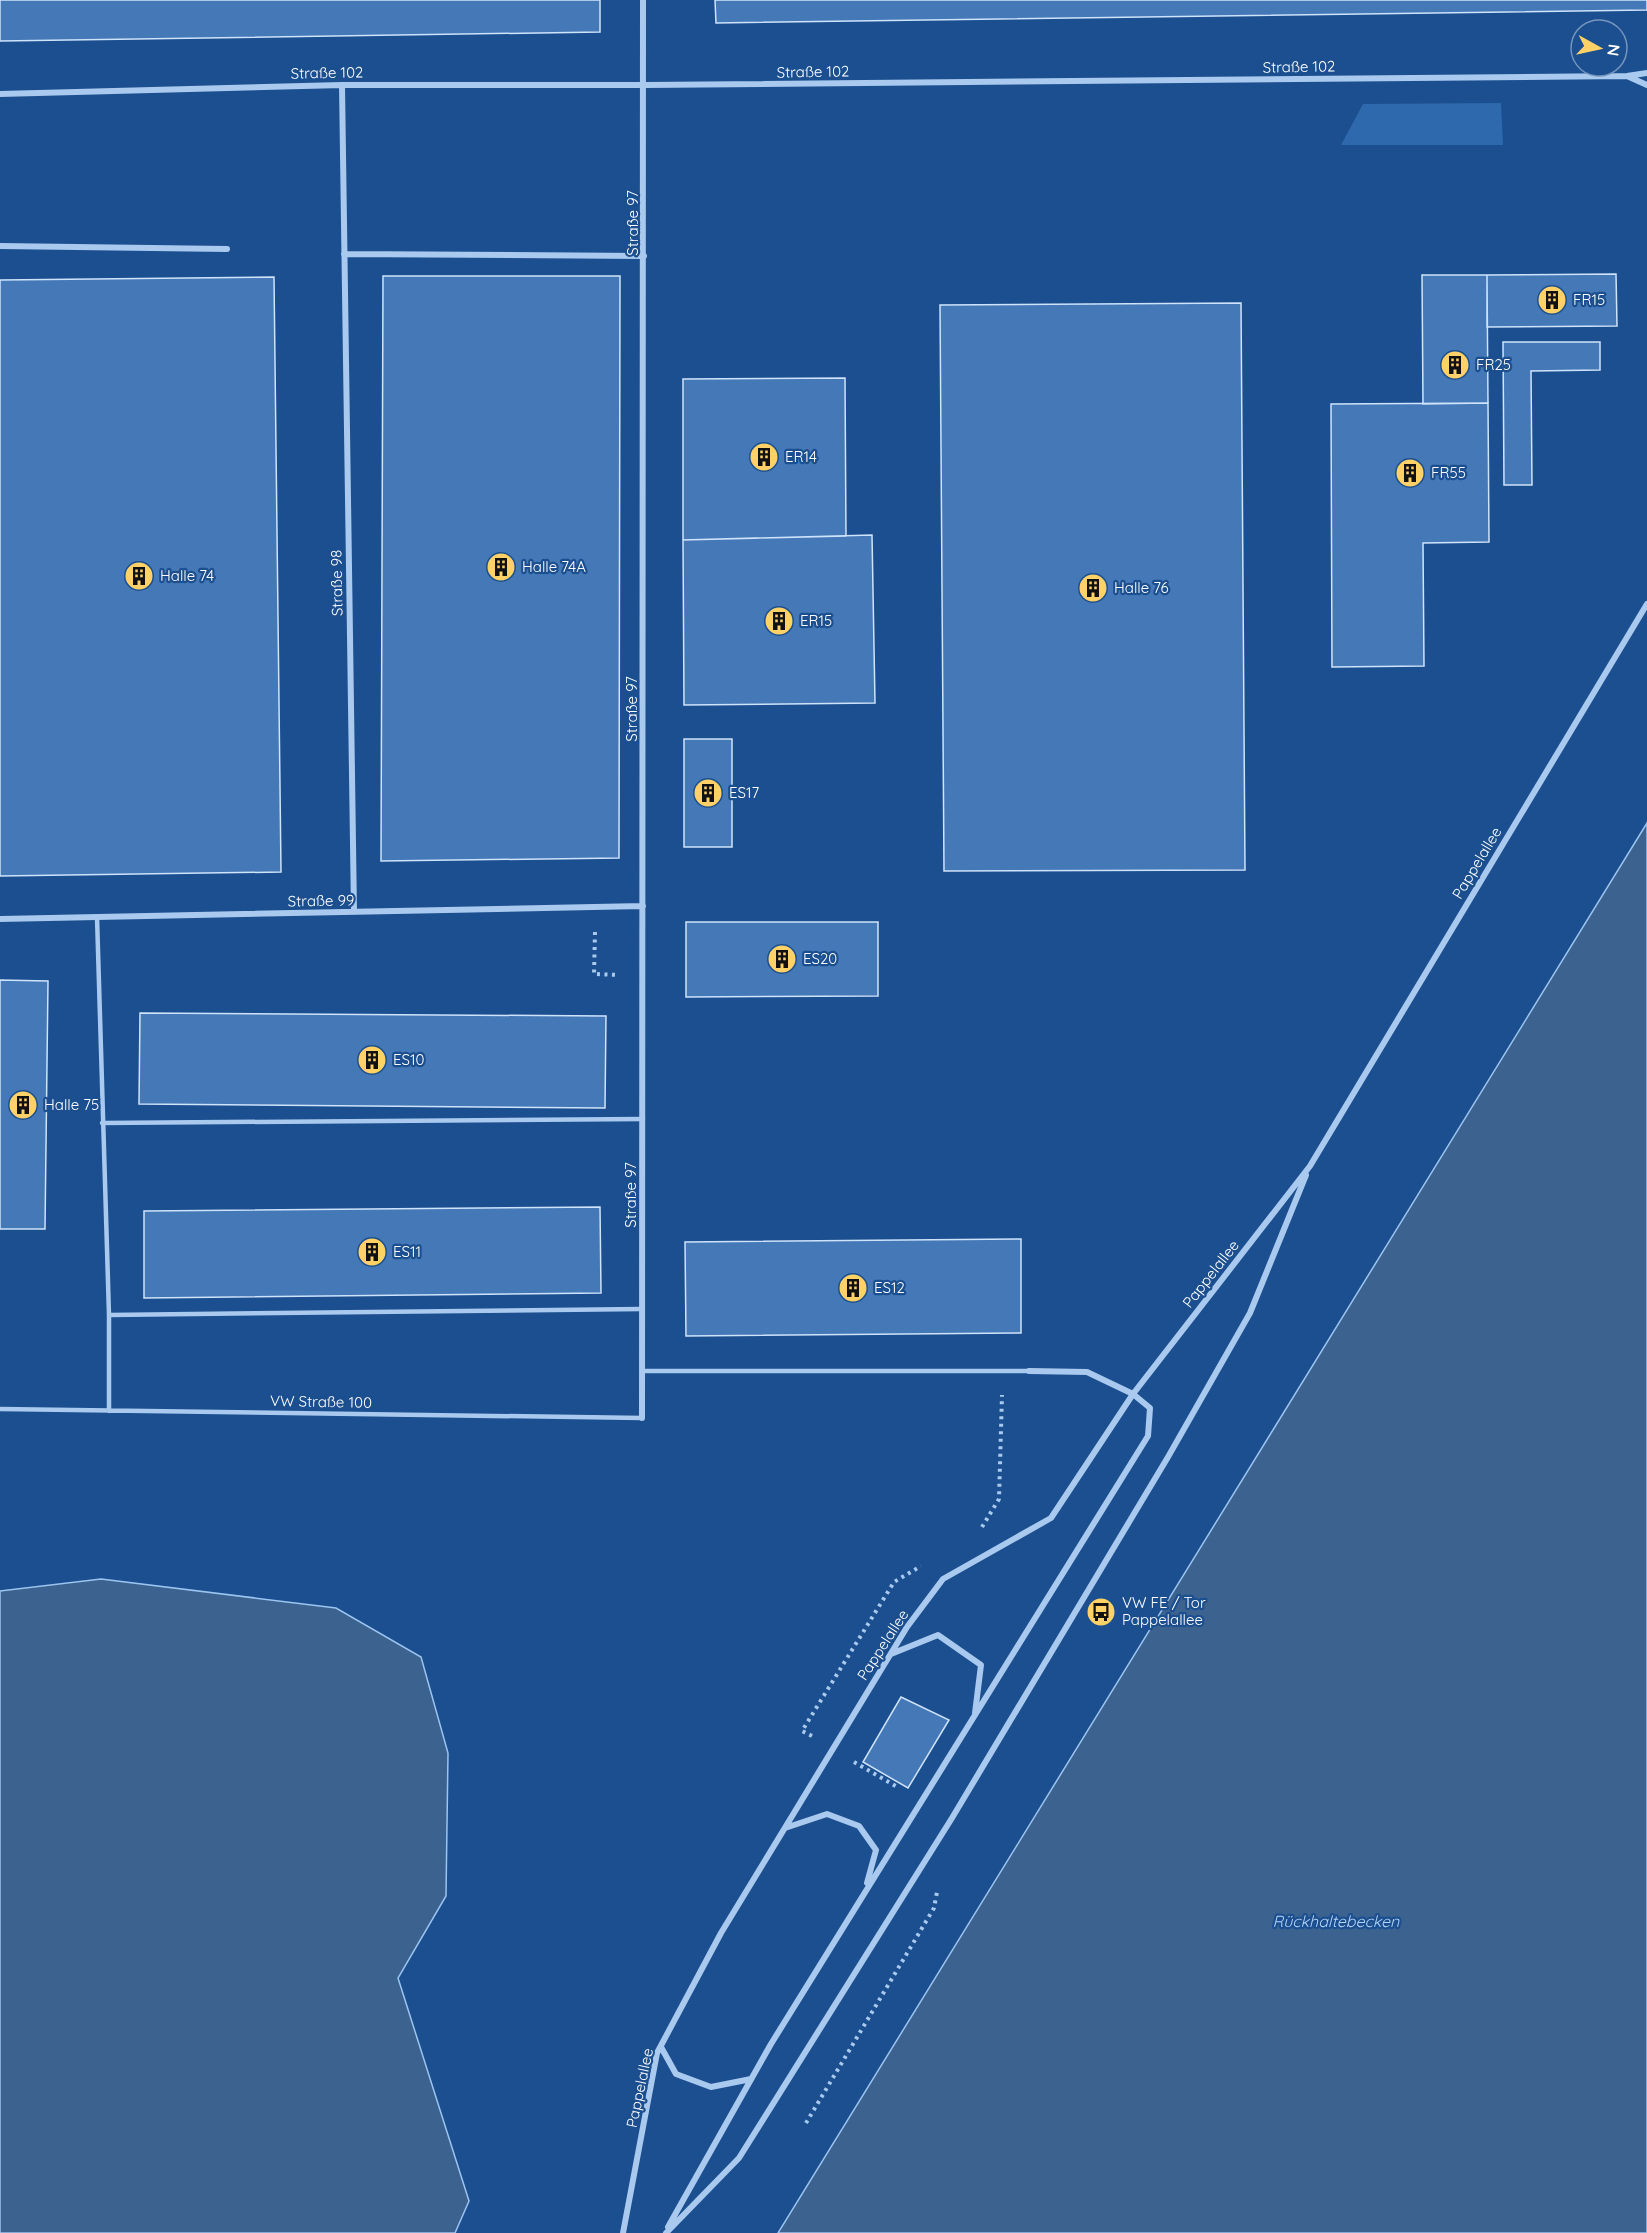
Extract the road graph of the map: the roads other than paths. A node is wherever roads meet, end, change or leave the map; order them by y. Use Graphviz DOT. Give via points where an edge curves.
graph roads {
  1 [pos="643,0"];
  2 [pos="1647,73"];
  3 [pos="1629,76"];
  4 [pos="1569,77"];
  5 [pos="1629,77"];
  6 [pos="342,85"];
  7 [pos="645,85"];
  8 [pos="1647,85"];
  9 [pos="0,94"];
  10 [pos="0,246"];
  11 [pos="227,249"];
  12 [pos="344,254"];
  13 [pos="644,256"];
  14 [pos="1647,604"];
  15 [pos="644,906"];
  16 [pos="354,912"];
  17 [pos="98,917"];
  18 [pos="0,919"];
  19 [pos="643,1119"];
  20 [pos="102,1124"];
  21 [pos="1310,1166"];
  22 [pos="642,1309"];
  23 [pos="109,1315"];
  24 [pos="643,1371"];
  25 [pos="1029,1371"];
  26 [pos="1133,1394"];
  27 [pos="0,1409"];
  28 [pos="110,1411"];
  29 [pos="642,1418"];
  30 [pos="891,1654"];
  31 [pos="974,1716"];
  32 [pos="784,1828"];
  33 [pos="865,1893"];
  34 [pos="661,2047"];
  35 [pos="751,2079"];
  36 [pos="623,2233"];
  37 [pos="666,2233"];
  1 -- 7 [label="street, Straße 97"];
  2 -- 3 [label="street, Straße 102"];
  4 -- 7 [label="street, Straße 102"];
  5 -- 8 [label="street, Straße 102"];
  6 -- 7 [label="street, Straße 102"];
  6 -- 9 [label="street, Straße 102"];
  6 -- 12 [label="street, Straße 98"];
  7 -- 13 [label="street, Straße 97"];
  10 -- 11 [label="street"];
  12 -- 13 [label="street"];
  12 -- 16 [label="street, Straße 98"];
  13 -- 15 [label="street, Straße 97"];
  14 -- 21 [label="street, Pappelallee"];
  15 -- 16 [label="street, Straße 99"];
  15 -- 19 [label="street, Straße 97"];
  16 -- 17 [label="street, Straße 99"];
  17 -- 18 [label="street, Straße 99"];
  17 -- 20 [label="lane"];
  19 -- 20 [label="lane"];
  19 -- 22 [label="street, Straße 97"];
  20 -- 23 [label="lane"];
  21 -- 26 [label="street, Pappelallee"];
  21 -- 37 [label="street, Pappelallee" via="1250,1314 964,1798 739,2158"];
  22 -- 23 [label="lane"];
  22 -- 24 [label="street, Straße 97"];
  23 -- 28 [label="lane"];
  24 -- 25 [label="lane"];
  24 -- 29 [label="street, Straße 97"];
  25 -- 26 [label="street" via="1087,1372"];
  26 -- 30 [label="street, Pappelallee" via="1051,1518 943,1579"];
  26 -- 31 [label="street" via="1150,1408 1148,1436"];
  27 -- 28 [label="lane, VW Straße 100"];
  28 -- 29 [label="lane, VW Straße 100"];
  30 -- 31 [label="street" via="938,1635 981,1665"];
  30 -- 32 [label="street, Pappelallee"];
  31 -- 33 [label="street"];
  32 -- 33 [label="street" via="827,1814 859,1826 876,1850"];
  32 -- 34 [label="street, Pappelallee" via="721,1933"];
  33 -- 35 [label="street"];
  34 -- 35 [label="street" via="676,2074 711,2087"];
  34 -- 36 [label="street, Pappelallee"];
  35 -- 37 [label="street"];
}
